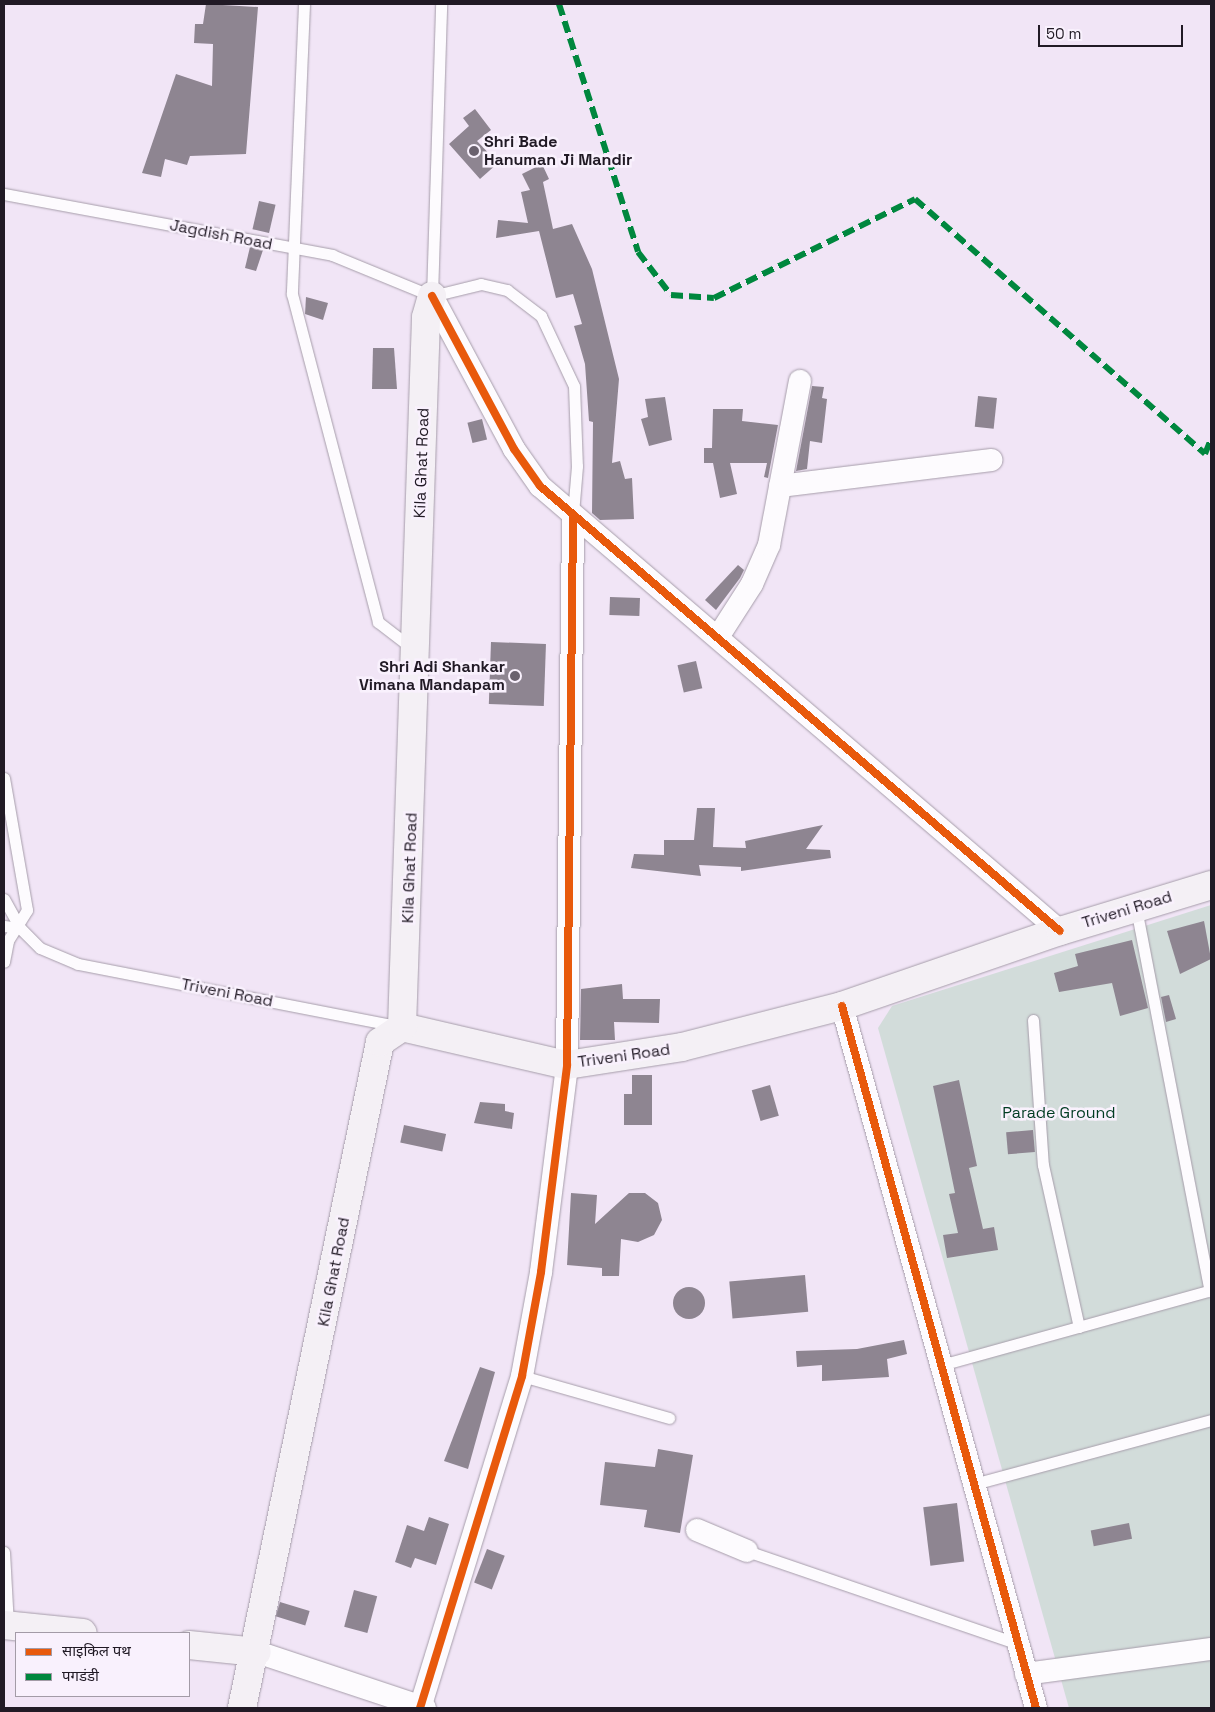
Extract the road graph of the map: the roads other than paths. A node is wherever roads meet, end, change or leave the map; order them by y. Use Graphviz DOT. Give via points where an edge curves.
graph roads {
  1 [pos="304,4"];
  2 [pos="441,4"];
  3 [pos="4,194"];
  4 [pos="292,248"];
  5 [pos="432,296"];
  6 [pos="800,381"];
  7 [pos="992,460"];
  8 [pos="780,486"];
  9 [pos="573,517"];
  10 [pos="718,637"];
  11 [pos="416,651"];
  12 [pos="4,778"];
  13 [pos="1211,885"];
  14 [pos="4,899"];
  15 [pos="1136,908"];
  16 [pos="4,926"];
  17 [pos="20,928"];
  18 [pos="1060,931"];
  19 [pos="4,962"];
  20 [pos="842,1006"];
  21 [pos="1033,1020"];
  22 [pos="402,1027"];
  23 [pos="567,1064"];
  24 [pos="1211,1291"];
  25 [pos="1079,1327"];
  26 [pos="941,1365"];
  27 [pos="522,1376"];
  28 [pos="669,1418"];
  29 [pos="1211,1420"];
  30 [pos="974,1484"];
  31 [pos="696,1530"];
  32 [pos="747,1551"];
  33 [pos="4,1552"];
  34 [pos="6,1625"];
  35 [pos="74,1632"];
  36 [pos="1018,1644"];
  37 [pos="190,1645"];
  38 [pos="1211,1648"];
  39 [pos="257,1652"];
  40 [pos="1026,1674"];
  41 [pos="242,1708"];
  42 [pos="422,1708"];
  43 [pos="1036,1708"];
  1 -- 4 [label="lane"];
  2 -- 5 [label="lane, Kila Ghat Road"];
  3 -- 4 [label="lane, Jagdish Road"];
  4 -- 5 [label="lane, Jagdish Road" via="332,255"];
  4 -- 11 [label="lane" via="292,294 378,622"];
  5 -- 9 [label="street" via="514,448 540,486"];
  5 -- 9 [label="lane" via="481,284 507,290 541,316 574,386 577,466"];
  5 -- 11 [label="main road, Kila Ghat Road" via="426,317"];
  6 -- 8 [label="street"];
  7 -- 8 [label="street"];
  8 -- 10 [label="street" via="769,545 752,584"];
  9 -- 10 [label="street"];
  9 -- 23 [label="street"];
  10 -- 18 [label="street"];
  11 -- 22 [label="main road, Kila Ghat Road"];
  12 -- 17 [label="lane" via="27,910"];
  13 -- 15 [label="main road, Triveni Road"];
  14 -- 17 [label="lane, Triveni Road"];
  15 -- 18 [label="main road, Triveni Road"];
  15 -- 24 [label="lane"];
  16 -- 17 [label="lane"];
  17 -- 19 [label="lane" via="8,941"];
  17 -- 22 [label="lane, Triveni Road" via="40,948 78,964"];
  18 -- 20 [label="main road, Triveni Road"];
  20 -- 23 [label="main road, Triveni Road" via="682,1047"];
  20 -- 26 [label="street"];
  21 -- 25 [label="lane" via="1043,1165"];
  22 -- 23 [label="main road, Triveni Road"];
  22 -- 39 [label="main road, Kila Ghat Road" via="380,1042"];
  23 -- 27 [label="street" via="542,1272"];
  24 -- 25 [label="lane"];
  25 -- 26 [label="lane"];
  26 -- 30 [label="street"];
  27 -- 28 [label="lane"];
  27 -- 42 [label="street"];
  29 -- 30 [label="lane"];
  30 -- 36 [label="street"];
  31 -- 32 [label="street"];
  32 -- 36 [label="lane"];
  33 -- 34 [label="lane"];
  34 -- 35 [label="main road"];
  36 -- 40 [label="street"];
  37 -- 39 [label="main road"];
  38 -- 40 [label="street"];
  39 -- 41 [label="main road, Kila Ghat Road"];
  39 -- 42 [label="street"];
  40 -- 43 [label="street"];
}
